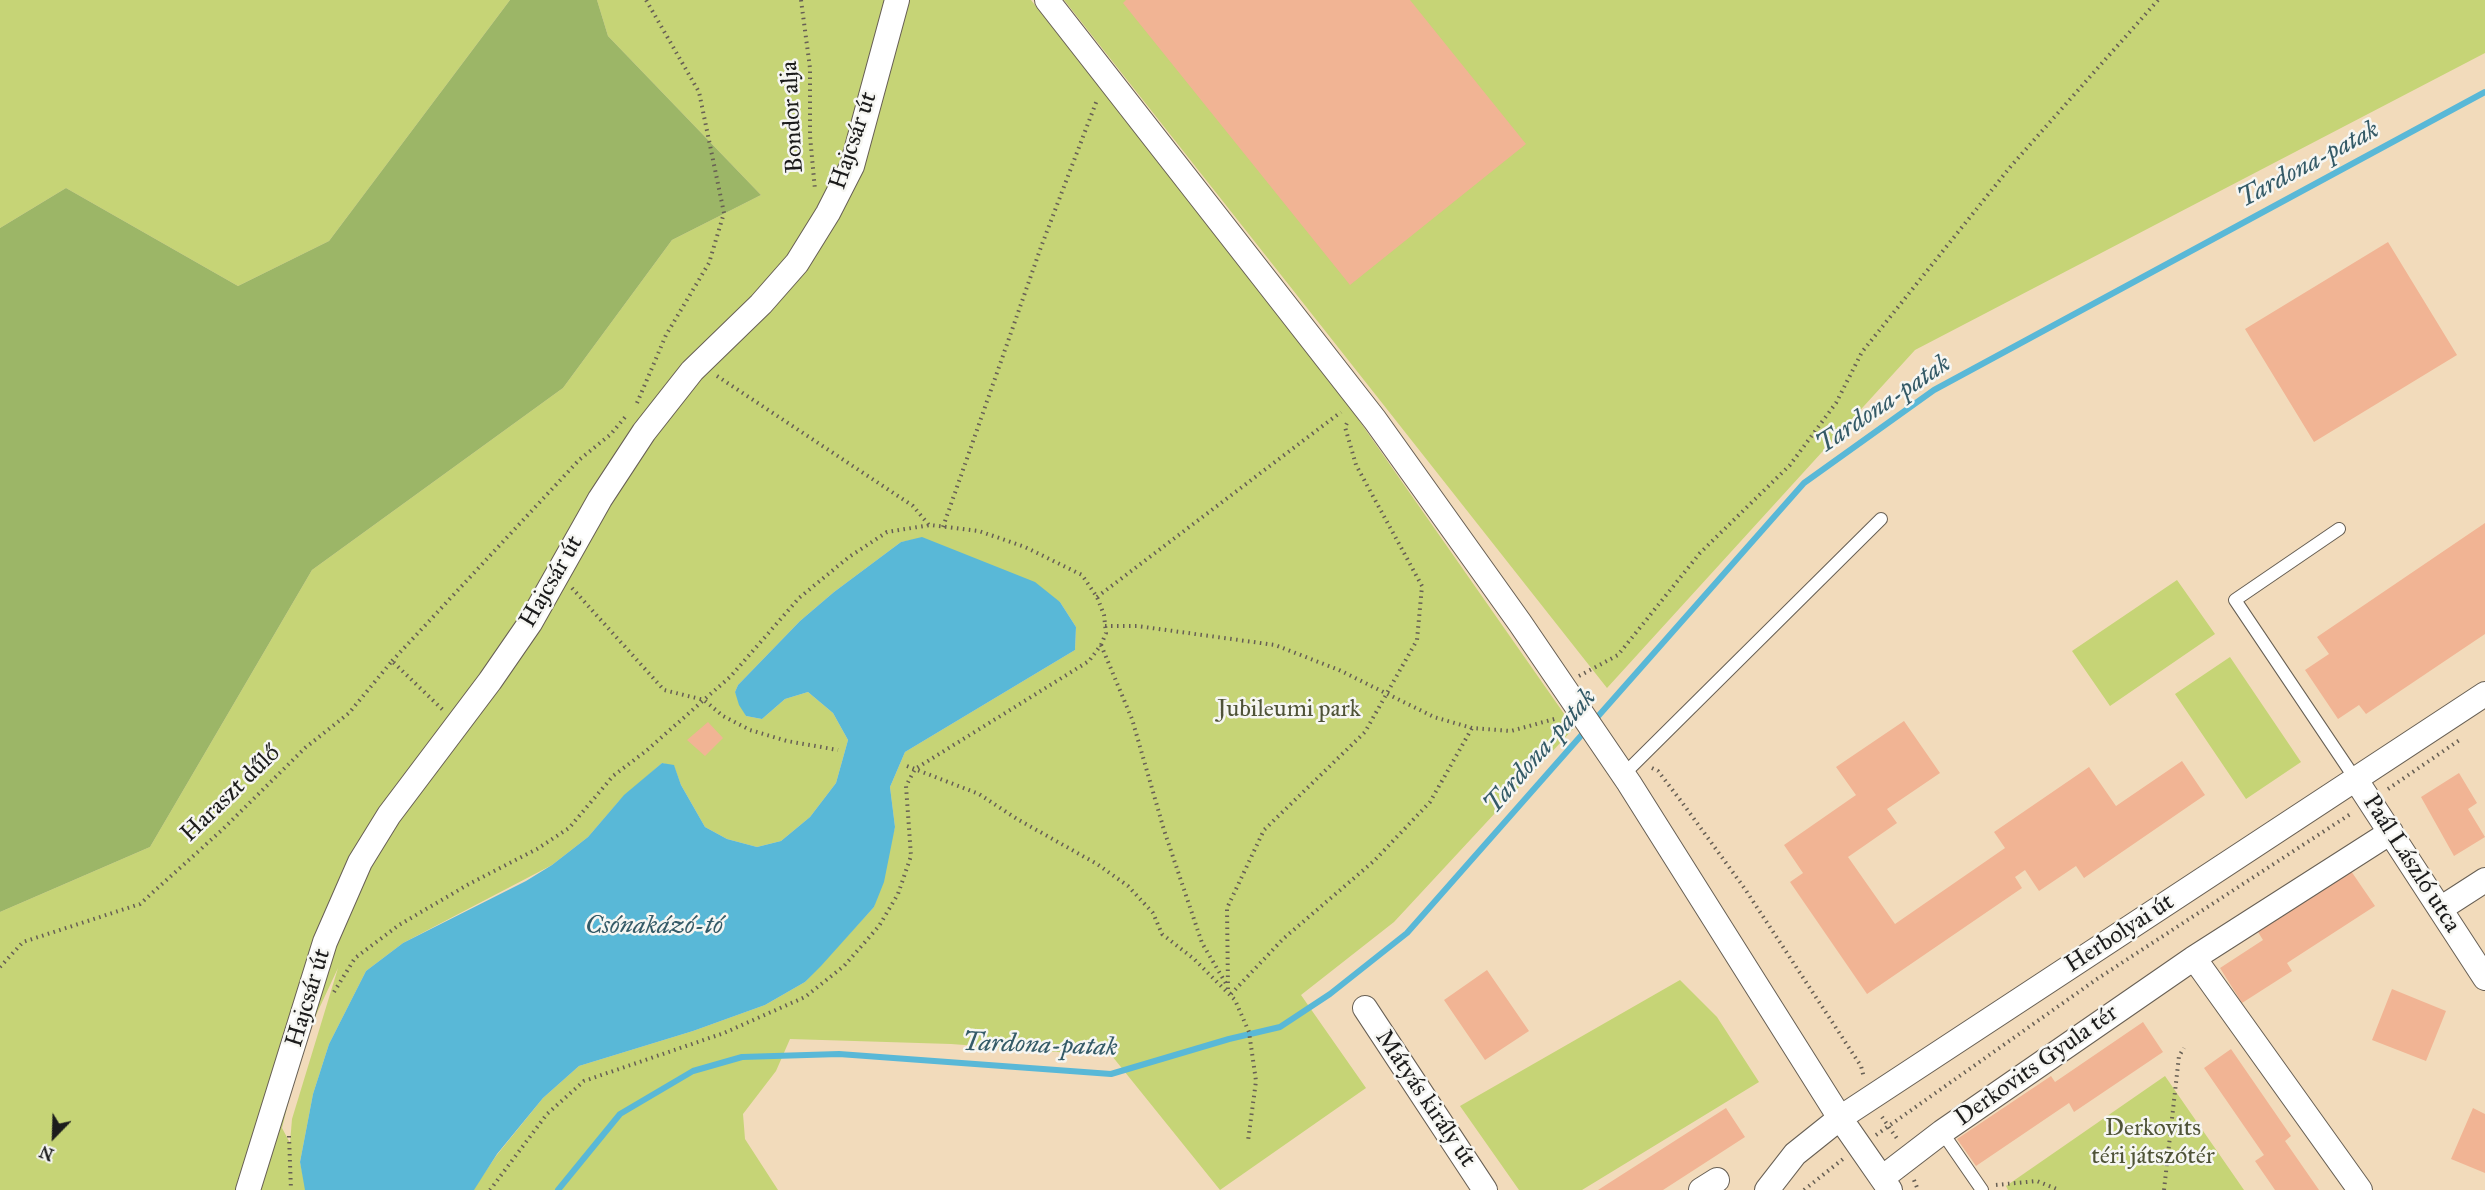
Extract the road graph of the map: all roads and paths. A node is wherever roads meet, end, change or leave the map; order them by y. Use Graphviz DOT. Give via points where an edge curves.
graph roads {
  1 [pos="646,0"];
  2 [pos="801,0"];
  3 [pos="897,0"];
  4 [pos="1047,0"];
  5 [pos="2158,0"];
  6 [pos="1106,77"];
  7 [pos="816,232"];
  8 [pos="699,364"];
  9 [pos="652,386"];
  10 [pos="1358,399"];
  11 [pos="637,403"];
  12 [pos="1881,519"];
  13 [pos="930,525"];
  14 [pos="944,527"];
  15 [pos="2339,529"];
  16 [pos="560,574"];
  17 [pos="1097,597"];
  18 [pos="1105,626"];
  19 [pos="1101,645"];
  20 [pos="392,661"];
  21 [pos="1562,684"];
  22 [pos="2485,694"];
  23 [pos="1386,695"];
  24 [pos="704,700"];
  25 [pos="1588,721"];
  26 [pos="456,723"];
  27 [pos="1472,728"];
  28 [pos="2466,735"];
  29 [pos="838,750"];
  30 [pos="908,766"];
  31 [pos="915,769"];
  32 [pos="1658,771"];
  33 [pos="1623,775"];
  34 [pos="2356,780"];
  35 [pos="2370,801"];
  36 [pos="2391,832"];
  37 [pos="2485,880"];
  38 [pos="2440,909"];
  39 [pos="2194,958"];
  40 [pos="0,967"];
  41 [pos="2485,978"];
  42 [pos="1228,989"];
  43 [pos="1232,994"];
  44 [pos="1235,1000"];
  45 [pos="330,1002"];
  46 [pos="1365,1008"];
  47 [pos="2184,1048"];
  48 [pos="1869,1098"];
  49 [pos="1840,1118"];
  50 [pos="1889,1126"];
  51 [pos="289,1131"];
  52 [pos="1942,1132"];
  53 [pos="1248,1141"];
  54 [pos="1860,1146"];
  55 [pos="1910,1157"];
  56 [pos="1886,1184"];
  57 [pos="1981,1188"];
  58 [pos="248,1190"];
  59 [pos="291,1190"];
  60 [pos="490,1190"];
  61 [pos="1485,1190"];
  62 [pos="1767,1190"];
  63 [pos="1804,1190"];
  64 [pos="1918,1190"];
  65 [pos="2060,1190"];
  66 [pos="2164,1190"];
  67 [pos="2360,1190"];
  1 -- 11 [label="path" via="699,92 724,213 709,263 666,335"];
  2 -- 7 [label="path, Bondor alja" via="810,68"];
  3 -- 7 [label="street, Hajcsár út" via="852,166"];
  4 -- 6 [label="street, Derkovits Gyula tér"];
  5 -- 21 [label="path" via="2010,165 1862,352 1836,403 1790,465 1700,553 1618,654"];
  6 -- 10 [label="street, Derkovits Gyula tér"];
  6 -- 14 [label="path" via="1041,247"];
  7 -- 8 [label="street, Hajcsár út" via="797,263 761,304"];
  8 -- 13 [label="path" via="913,506"];
  8 -- 16 [label="street, Hajcsár út" via="644,432 600,500"];
  9 -- 11 [label="path, Haraszt dűlő"];
  10 -- 17 [label="path"];
  10 -- 21 [label="street, Derkovits Gyula tér"];
  10 -- 23 [label="path" via="1345,427 1356,465 1422,586 1417,640"];
  11 -- 20 [label="path, Haraszt dűlő"];
  12 -- 33 [label="lane"];
  13 -- 14 [label="path"];
  13 -- 24 [label="path" via="887,532 849,557 799,598 731,676"];
  14 -- 17 [label="path" via="980,531 1025,547 1082,575"];
  15 -- 34 [label="lane" via="2235,600"];
  16 -- 24 [label="path" via="664,690"];
  16 -- 26 [label="street, Hajcsár út" via="490,681"];
  17 -- 18 [label="path"];
  18 -- 19 [label="path"];
  18 -- 23 [label="path" via="1137,626 1275,645 1339,670"];
  19 -- 31 [label="path" via="1089,661"];
  19 -- 42 [label="path" via="1132,719 1202,943"];
  20 -- 26 [label="path"];
  20 -- 40 [label="path, Haraszt dűlő" via="349,713 305,748 140,904 23,942"];
  21 -- 25 [label="street, Derkovits Gyula tér"];
  22 -- 34 [label="street, Herbolyai út"];
  23 -- 27 [label="path" via="1434,717"];
  23 -- 42 [label="path" via="1365,732 1264,830 1227,908"];
  24 -- 29 [label="path" via="723,716 750,730"];
  24 -- 45 [label="path" via="613,776 569,828 399,925 355,958"];
  25 -- 27 [label="path" via="1511,730"];
  25 -- 33 [label="street, Derkovits Gyula tér"];
  26 -- 58 [label="street, Hajcsár út" via="360,862 325,942"];
  27 -- 43 [label="path" via="1430,802 1374,861 1283,939"];
  28 -- 35 [label="path"];
  30 -- 31 [label="path"];
  31 -- 44 [label="path" via="979,794 1128,886 1153,913 1162,934"];
  31 -- 60 [label="path" via="906,786 911,856 898,894 879,926 844,966 805,997 724,1033 584,1081 547,1114"];
  32 -- 48 [label="path" via="1744,889 1861,1066"];
  33 -- 49 [label="street, Derkovits Gyula tér"];
  34 -- 35 [label="street, Paál László utca"];
  34 -- 48 [label="street, Herbolyai út"];
  35 -- 36 [label="street, Paál László utca"];
  35 -- 50 [label="path" via="2097,979"];
  36 -- 38 [label="street, Paál László utca"];
  36 -- 39 [label="street, Derkovits Gyula tér"];
  37 -- 38 [label="street"];
  38 -- 41 [label="street, Paál László utca"];
  39 -- 52 [label="street, Derkovits Gyula tér"];
  39 -- 67 [label="street"];
  42 -- 43 [label="path"];
  43 -- 44 [label="path"];
  44 -- 53 [label="path" via="1248,1032 1256,1081"];
  46 -- 61 [label="street, Mátyás király út"];
  47 -- 66 [label="path" via="2179,1056"];
  48 -- 49 [label="street, Herbolyai út"];
  48 -- 50 [label="path"];
  49 -- 54 [label="street, Derkovits Gyula tér"];
  49 -- 62 [label="street, Herbolyai út" via="1795,1154"];
  50 -- 54 [label="path"];
  50 -- 55 [label="path"];
  51 -- 59 [label="path"];
  52 -- 55 [label="street, Derkovits Gyula tér"];
  52 -- 57 [label="lane"];
  54 -- 56 [label="street, Derkovits Gyula tér"];
  54 -- 63 [label="path"];
  55 -- 56 [label="street, Derkovits Gyula tér"];
  55 -- 64 [label="path"];
  57 -- 65 [label="path" via="2037,1181"];
}
